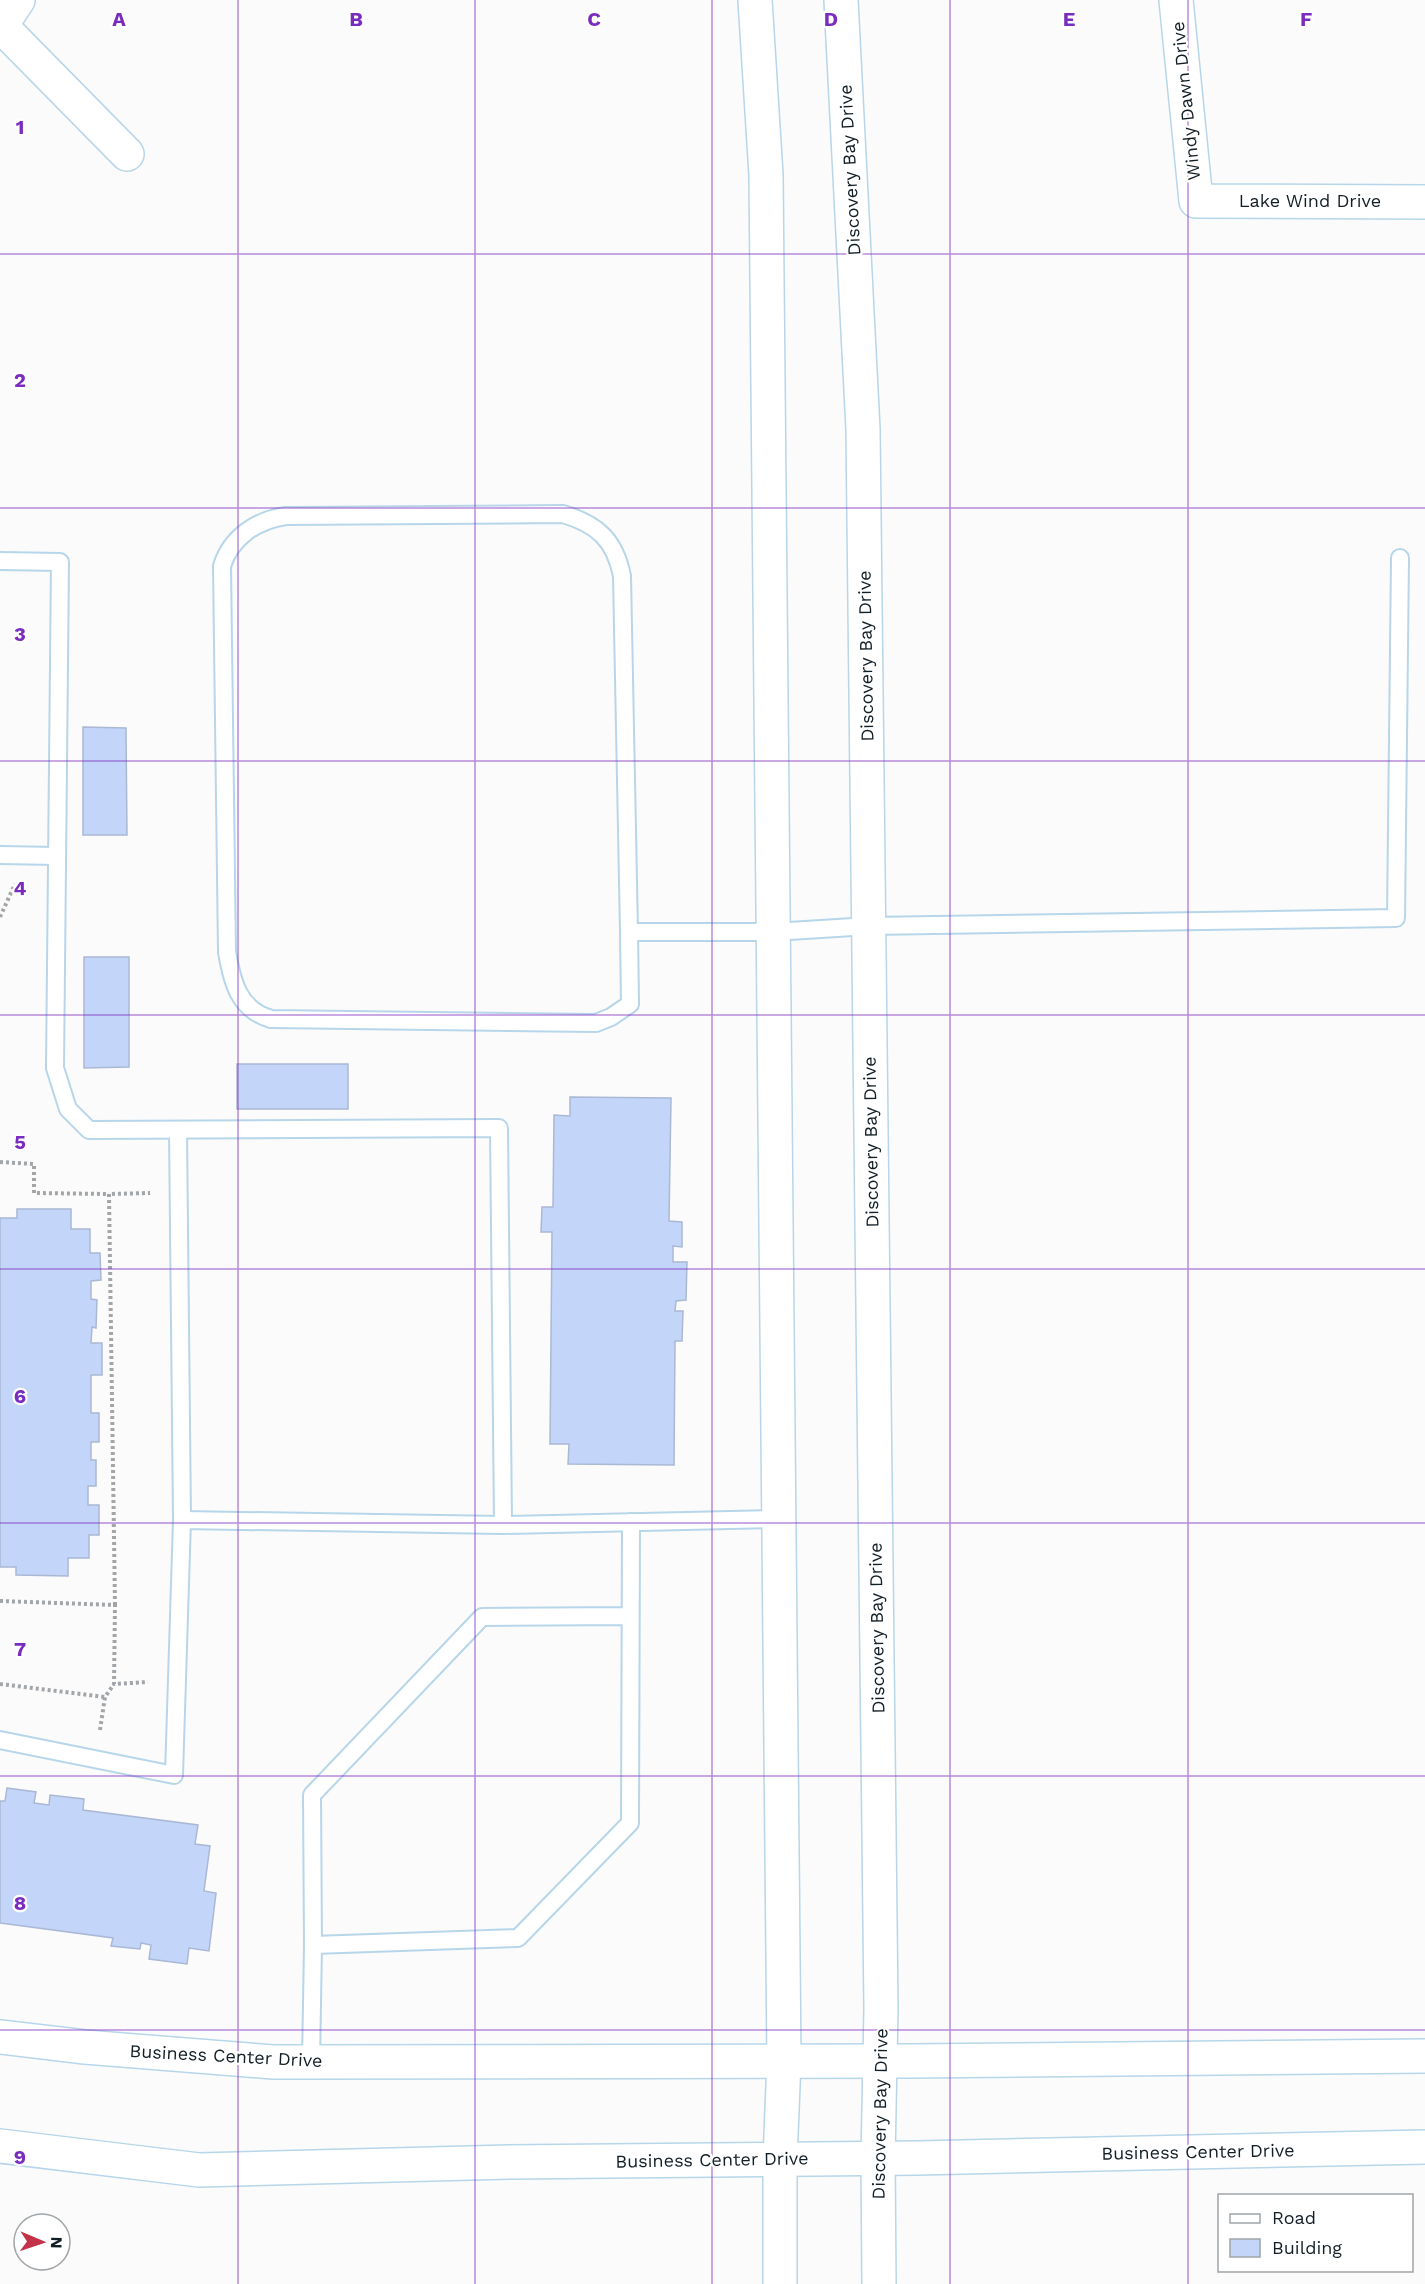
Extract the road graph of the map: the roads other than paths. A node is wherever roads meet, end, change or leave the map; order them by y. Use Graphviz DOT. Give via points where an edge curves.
graph roads {
  1 [pos="755,0"];
  2 [pos="841,0"];
  3 [pos="1176,0"];
  4 [pos="6,18"];
  5 [pos="128,153"];
  6 [pos="1196,201"];
  7 [pos="1425,202"];
  8 [pos="1400,558"];
  9 [pos="0,561"];
  10 [pos="0,855"];
  11 [pos="57,856"];
  12 [pos="869,926"];
  13 [pos="629,932"];
  14 [pos="773,932"];
  15 [pos="178,1130"];
  16 [pos="182,1520"];
  17 [pos="778,1520"];
  18 [pos="631,1522"];
  19 [pos="502,1525"];
  20 [pos="630,1616"];
  21 [pos="0,1740"];
  22 [pos="313,1945"];
  23 [pos="0,2037"];
  24 [pos="1425,2056"];
  25 [pos="784,2061"];
  26 [pos="881,2061"];
  27 [pos="311,2062"];
  28 [pos="0,2146"];
  29 [pos="1425,2148"];
  30 [pos="878,2158"];
  31 [pos="780,2159"];
  32 [pos="780,2284"];
  33 [pos="879,2284"];
  1 -- 14 [label="street" via="766,175"];
  2 -- 12 [label="street, Discovery Bay Drive" via="863,429"];
  3 -- 6 [label="street, Windy Dawn Drive"];
  4 -- 5 [label="street"];
  6 -- 7 [label="street, Lake Wind Drive"];
  8 -- 12 [label="lane" via="1396,918"];
  9 -- 11 [label="lane" via="60,562"];
  10 -- 11 [label="lane"];
  11 -- 15 [label="lane" via="55,1068 68,1109 89,1130"];
  12 -- 14 [label="lane"];
  12 -- 26 [label="street, Discovery Bay Drive"];
  13 -- 13 [label="lane" via="630,1004 596,1023 271,1019 252,1010 235,984 227,952 222,566 237,539 258,524 286,516 562,514 593,526 612,545 622,576"];
  13 -- 14 [label="lane"];
  14 -- 17 [label="street"];
  15 -- 16 [label="lane"];
  15 -- 19 [label="lane" via="499,1128"];
  16 -- 19 [label="lane"];
  16 -- 21 [label="lane" via="174,1775"];
  17 -- 18 [label="lane"];
  17 -- 25 [label="street"];
  18 -- 19 [label="lane"];
  18 -- 20 [label="lane"];
  20 -- 22 [label="lane" via="482,1617 312,1795"];
  20 -- 22 [label="lane" via="630,1823 518,1938"];
  22 -- 27 [label="lane"];
  23 -- 27 [label="street, Business Center Drive" via="85,2047"];
  24 -- 26 [label="street, Business Center Drive"];
  25 -- 26 [label="street, Business Center Drive"];
  25 -- 27 [label="street, Business Center Drive"];
  25 -- 31 [label="street"];
  26 -- 30 [label="street, Discovery Bay Drive"];
  28 -- 31 [label="street, Business Center Drive" via="199,2170"];
  29 -- 30 [label="street, Business Center Drive"];
  30 -- 31 [label="street, Business Center Drive"];
  30 -- 33 [label="street, Discovery Bay Drive"];
  31 -- 32 [label="street"];
}
